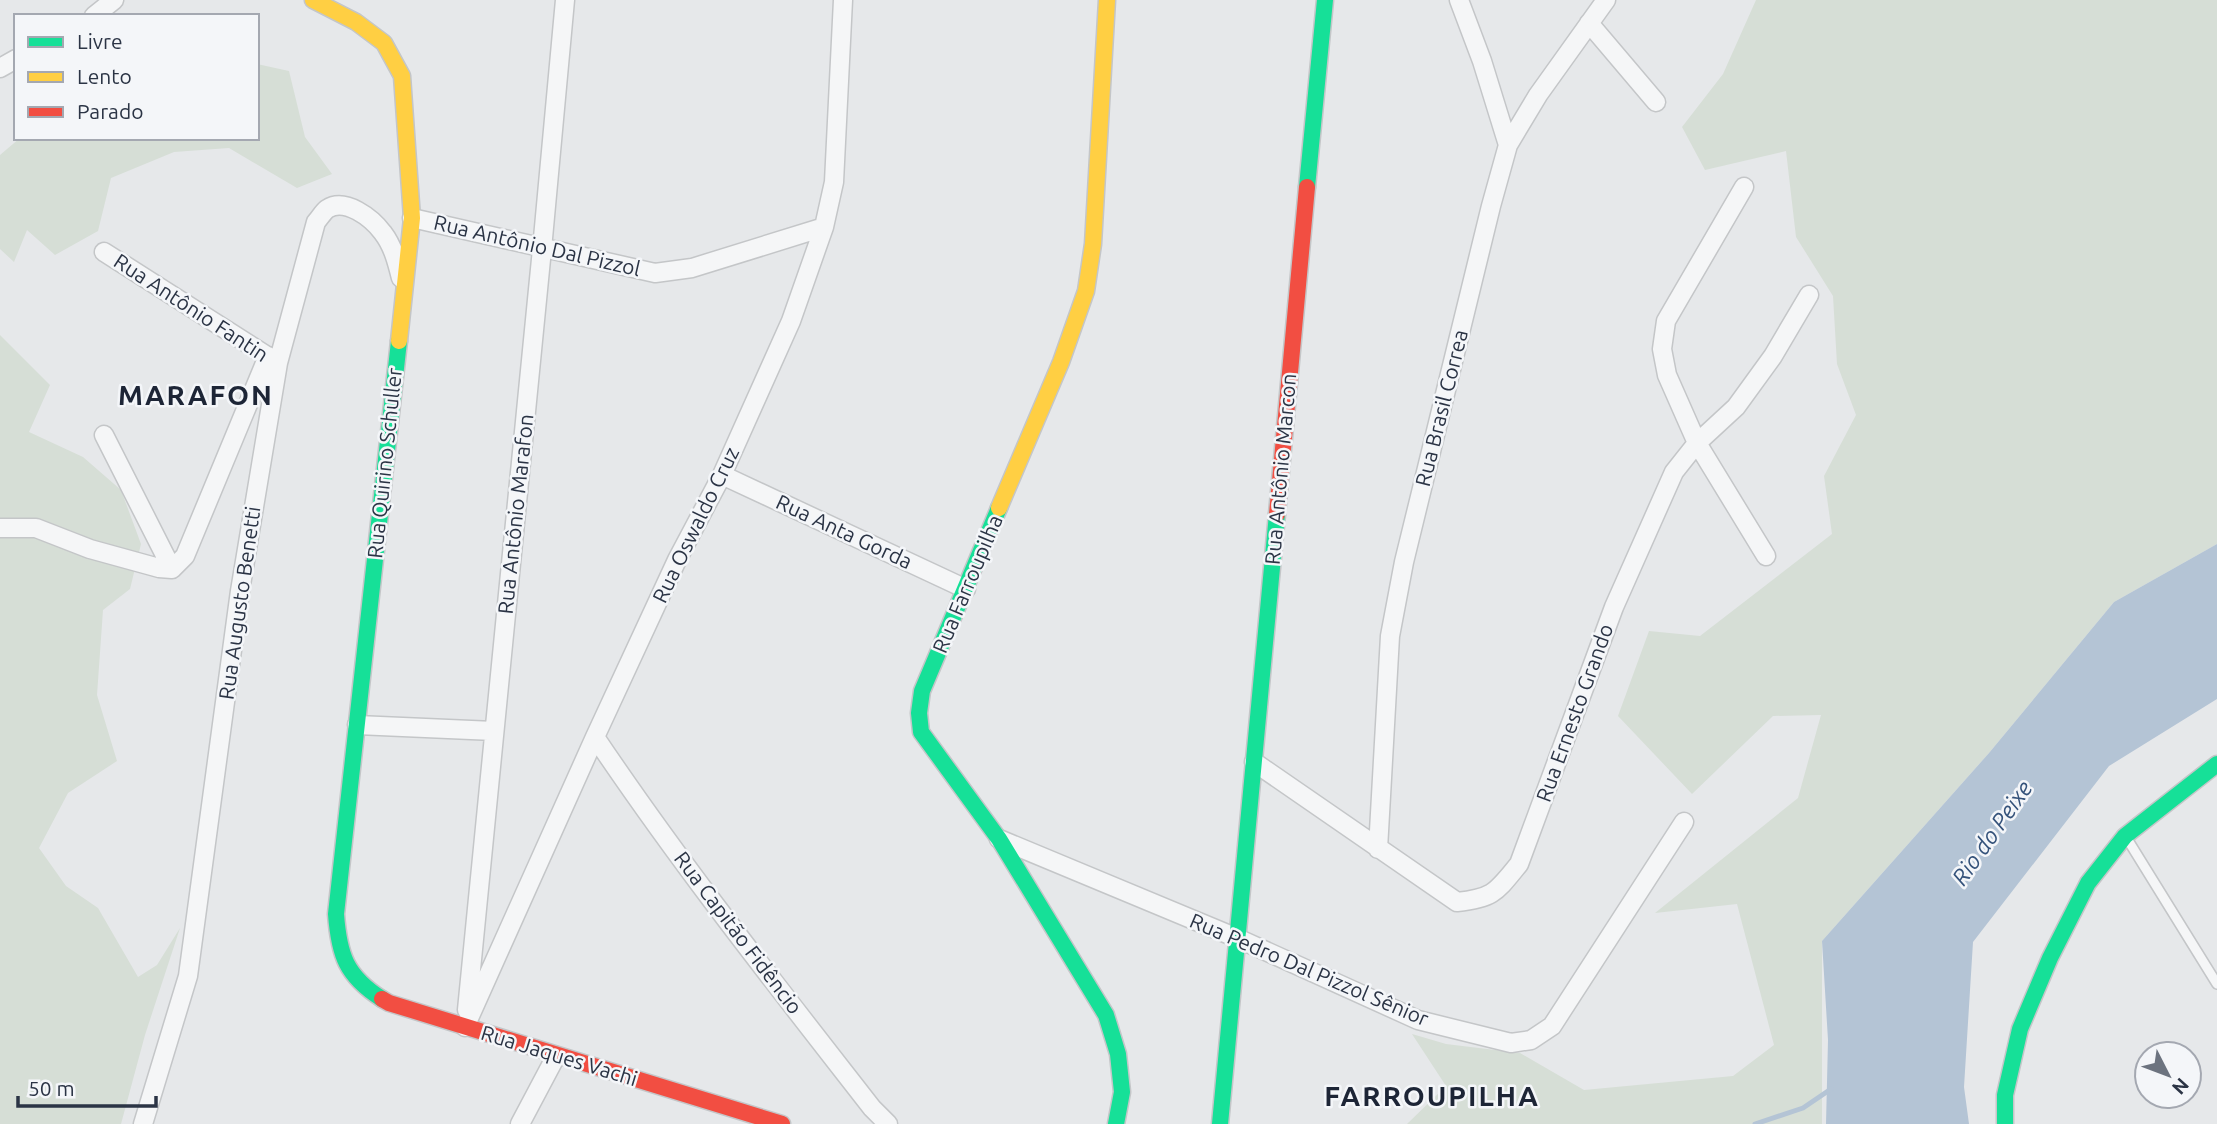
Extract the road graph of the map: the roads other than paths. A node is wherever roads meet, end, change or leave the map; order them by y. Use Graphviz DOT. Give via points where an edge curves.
graph roads {
  1 [pos="114,0"];
  2 [pos="313,0"];
  3 [pos="565,0"];
  4 [pos="843,0"];
  5 [pos="1107,0"];
  6 [pos="1325,0"];
  7 [pos="1459,0"];
  8 [pos="1606,0"];
  9 [pos="96,14"];
  10 [pos="1589,23"];
  11 [pos="1656,102"];
  12 [pos="1508,145"];
  13 [pos="1744,187"];
  14 [pos="412,218"];
  15 [pos="824,227"];
  16 [pos="542,249"];
  17 [pos="104,252"];
  18 [pos="404,288"];
  19 [pos="1809,295"];
  20 [pos="273,360"];
  21 [pos="104,435"];
  22 [pos="1697,443"];
  23 [pos="722,475"];
  24 [pos="0,528"];
  25 [pos="1766,556"];
  26 [pos="172,569"];
  27 [pos="966,589"];
  28 [pos="358,725"];
  29 [pos="494,731"];
  30 [pos="595,737"];
  31 [pos="1254,762"];
  32 [pos="2217,764"];
  33 [pos="1684,822"];
  34 [pos="2125,836"];
  35 [pos="999,839"];
  36 [pos="1378,849"];
  37 [pos="1237,938"];
  38 [pos="349,968"];
  39 [pos="2217,984"];
  40 [pos="465,1027"];
  41 [pos="556,1056"];
  42 [pos="745,1119"];
  43 [pos="143,1124"];
  44 [pos="520,1124"];
  45 [pos="782,1124"];
  46 [pos="888,1124"];
  47 [pos="1116,1124"];
  48 [pos="1220,1124"];
  49 [pos="2005,1124"];
  1 -- 9 [label="street"];
  2 -- 14 [label="street, Rua Quirino Schuller" via="384,43 402,76"];
  3 -- 16 [label="street, Rua Antônio Marafon"];
  4 -- 15 [label="street, Rua Oswaldo Cruz" via="834,182"];
  5 -- 27 [label="street, Rua Farroupilha" via="1093,244 1086,291"];
  6 -- 31 [label="street, Rua Antônio Marcon"];
  7 -- 12 [label="street"];
  8 -- 10 [label="street, Rua Brasil Correa"];
  10 -- 11 [label="street"];
  10 -- 12 [label="street, Rua Brasil Correa"];
  12 -- 36 [label="street, Rua Brasil Correa" via="1399,587 1390,636"];
  13 -- 22 [label="street" via="1666,321 1662,349 1667,374"];
  14 -- 16 [label="street, Rua Antônio Dal Pizzol"];
  14 -- 18 [label="street, Rua Quirino Schuller"];
  15 -- 16 [label="street, Rua Antônio Dal Pizzol" via="692,268 655,273"];
  15 -- 23 [label="street, Rua Oswaldo Cruz" via="791,321"];
  16 -- 29 [label="street, Rua Antônio Marafon"];
  17 -- 20 [label="street, Rua Antônio Fantin"];
  18 -- 20 [label="street, Rua Augusto Benetti" via="382,231 364,215 342,205 327,209 316,222"];
  18 -- 28 [label="street, Rua Quirino Schuller"];
  19 -- 22 [label="street, Rua Ernesto Grando" via="1736,407"];
  20 -- 26 [label="street" via="185,556"];
  20 -- 43 [label="street, Rua Augusto Benetti" via="188,976"];
  21 -- 26 [label="street"];
  22 -- 25 [label="street"];
  22 -- 36 [label="street, Rua Ernesto Grando" via="1674,472 1614,607 1519,864 1495,894 1457,902"];
  23 -- 27 [label="street, Rua Anta Gorda"];
  23 -- 30 [label="street, Rua Oswaldo Cruz"];
  24 -- 26 [label="street" via="36,528 90,549"];
  27 -- 35 [label="street, Rua Farroupilha" via="922,691 921,732"];
  28 -- 29 [label="street"];
  28 -- 38 [label="street, Rua Quirino Schuller" via="336,914 338,946"];
  29 -- 40 [label="street, Rua Antônio Marafon"];
  30 -- 40 [label="street, Rua Oswaldo Cruz"];
  30 -- 46 [label="street, Rua Capitão Fidêncio" via="725,918"];
  31 -- 36 [label="street, Rua Ernesto Grando"];
  31 -- 37 [label="street, Rua Antônio Marcon"];
  32 -- 34 [label="street"];
  33 -- 37 [label="street, Rua Pedro Dal Pizzol Sênior" via="1552,1026 1531,1040 1511,1043 1418,1020"];
  34 -- 39 [label="lane"];
  34 -- 49 [label="street" via="2088,883 2049,958 2020,1030 2005,1095"];
  35 -- 37 [label="street, Rua Pedro Dal Pizzol Sênior"];
  35 -- 47 [label="street, Rua Farroupilha" via="1106,1015 1118,1054 1122,1092"];
  37 -- 48 [label="street, Rua Antônio Marcon"];
  38 -- 40 [label="street, Rua Jaques Vachi" via="365,989 389,1003"];
  40 -- 41 [label="street, Rua Jaques Vachi"];
  41 -- 42 [label="street, Rua Jaques Vachi"];
  41 -- 44 [label="street"];
  42 -- 45 [label="street, Rua Jaques Vachi"];
}
